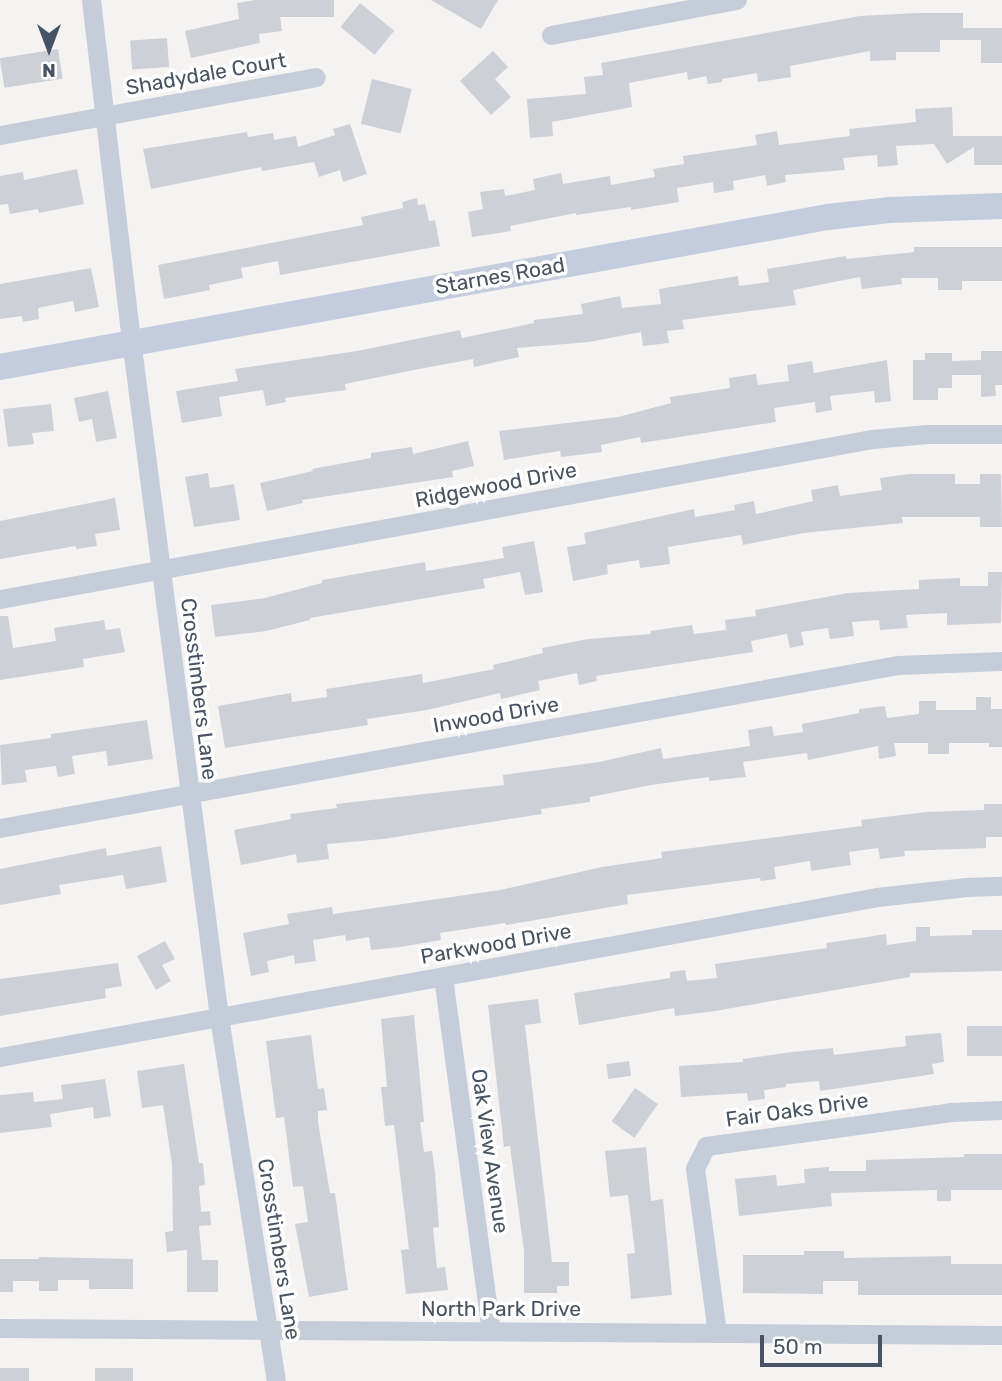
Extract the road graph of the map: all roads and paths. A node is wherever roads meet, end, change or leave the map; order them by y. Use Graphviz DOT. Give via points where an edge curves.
graph roads {
  1 [pos="91,0"];
  2 [pos="737,0"];
  3 [pos="551,35"];
  4 [pos="316,77"];
  5 [pos="106,116"];
  6 [pos="0,135"];
  7 [pos="1002,206"];
  8 [pos="132,343"];
  9 [pos="0,367"];
  10 [pos="1002,434"];
  11 [pos="162,570"];
  12 [pos="0,599"];
  13 [pos="1002,660"];
  14 [pos="190,794"];
  15 [pos="0,828"];
  16 [pos="1002,886"];
  17 [pos="443,978"];
  18 [pos="219,1017"];
  19 [pos="0,1058"];
  20 [pos="1002,1111"];
  21 [pos="0,1328"];
  22 [pos="269,1330"];
  23 [pos="491,1331"];
  24 [pos="718,1333"];
  25 [pos="1002,1335"];
  26 [pos="276,1381"];
  1 -- 5 [label="street, Crosstimbers Lane"];
  2 -- 3 [label="street"];
  4 -- 5 [label="street, Shadydale Court"];
  5 -- 6 [label="street, Shadydale Court"];
  5 -- 8 [label="street, Crosstimbers Lane"];
  7 -- 8 [label="main road, Starnes Road" via="828,217"];
  8 -- 9 [label="main road, Starnes Road"];
  8 -- 11 [label="street, Crosstimbers Lane"];
  10 -- 11 [label="street, Ridgewood Drive" via="873,439"];
  11 -- 12 [label="street, Ridgewood Drive"];
  11 -- 14 [label="street, Crosstimbers Lane"];
  13 -- 14 [label="street, Inwood Drive" via="898,665"];
  14 -- 15 [label="street, Inwood Drive"];
  14 -- 18 [label="street, Crosstimbers Lane"];
  16 -- 17 [label="street, Parkwood Drive" via="877,897"];
  17 -- 18 [label="street, Parkwood Drive"];
  17 -- 23 [label="street, Oak View Avenue"];
  18 -- 19 [label="street, Parkwood Drive"];
  18 -- 22 [label="street, Crosstimbers Lane"];
  20 -- 24 [label="street, Fair Oaks Drive" via="951,1112 706,1146 695,1168"];
  21 -- 22 [label="street, North Park Drive"];
  22 -- 23 [label="street, North Park Drive"];
  22 -- 26 [label="street, Crosstimbers Lane"];
  23 -- 24 [label="street, North Park Drive"];
  24 -- 25 [label="street, North Park Drive"];
}
